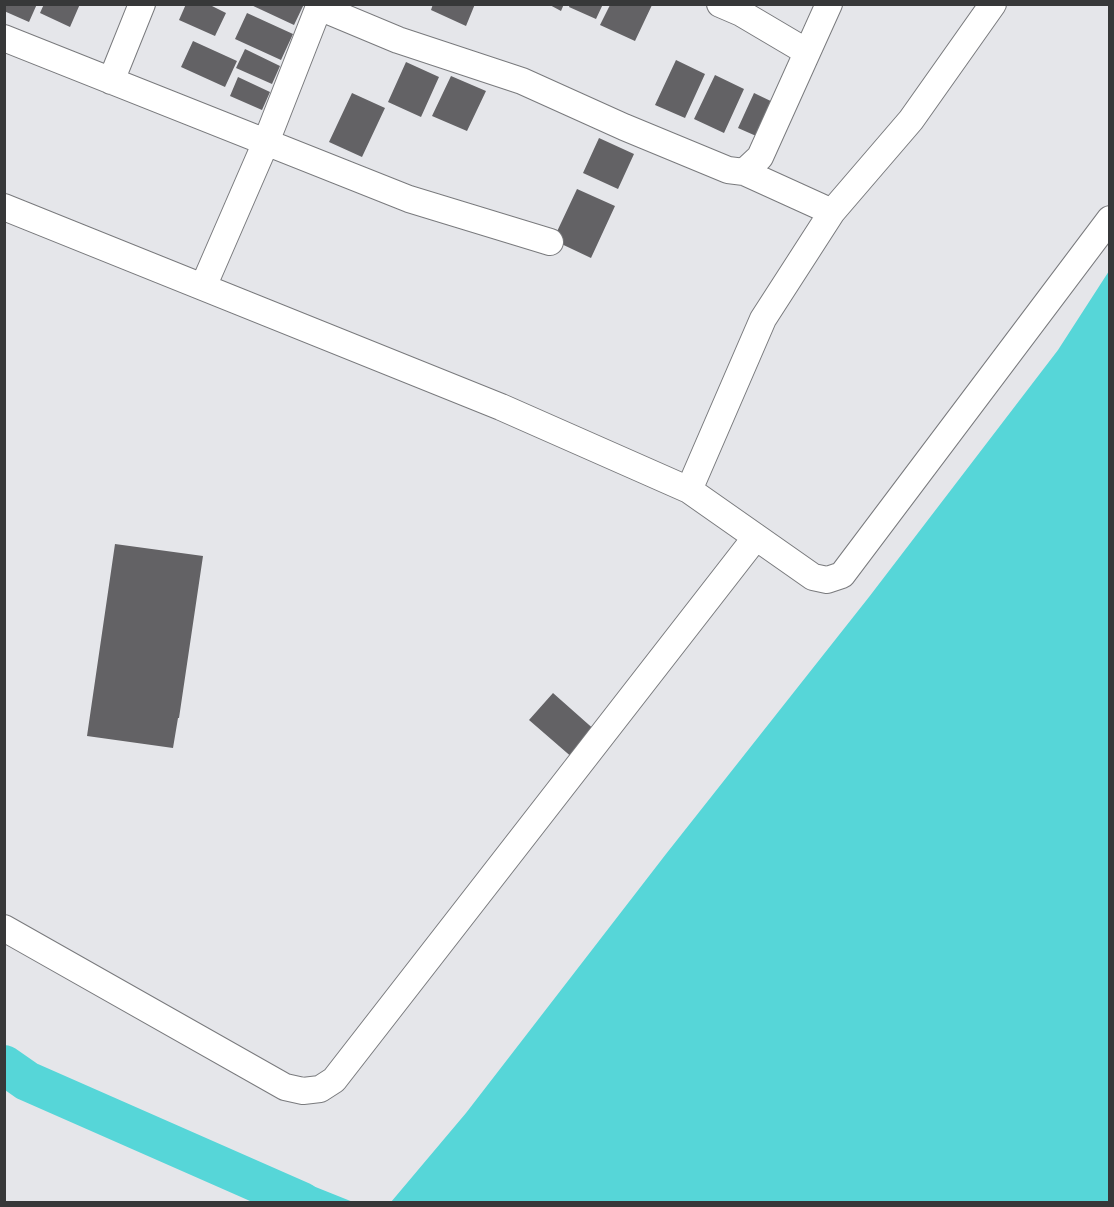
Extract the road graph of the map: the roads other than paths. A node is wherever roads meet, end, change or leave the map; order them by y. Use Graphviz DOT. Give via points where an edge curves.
graph roads {
  1 [pos="142,4"];
  2 [pos="720,4"];
  3 [pos="829,4"];
  4 [pos="993,4"];
  5 [pos="320,6"];
  6 [pos="4,38"];
  7 [pos="807,52"];
  8 [pos="111,81"];
  9 [pos="266,142"];
  10 [pos="744,172"];
  11 [pos="4,207"];
  12 [pos="832,213"];
  13 [pos="1110,219"];
  14 [pos="550,242"];
  15 [pos="203,287"];
  16 [pos="689,490"];
  17 [pos="756,537"];
  18 [pos="4,928"];
  1 -- 8 [label="street"];
  2 -- 7 [label="street"];
  3 -- 7 [label="street"];
  4 -- 12 [label="street" via="911,120"];
  5 -- 9 [label="street"];
  5 -- 10 [label="street" via="398,40 522,81 728,170"];
  6 -- 8 [label="street"];
  7 -- 10 [label="street" via="760,157"];
  8 -- 9 [label="street"];
  9 -- 14 [label="street" via="409,199"];
  9 -- 15 [label="street"];
  10 -- 12 [label="street"];
  11 -- 15 [label="street"];
  12 -- 16 [label="street" via="763,319"];
  13 -- 17 [label="street" via="842,575 827,580 813,577"];
  15 -- 16 [label="street" via="501,407"];
  16 -- 17 [label="street"];
  17 -- 18 [label="street" via="333,1080 320,1089 285,1087"];
}
